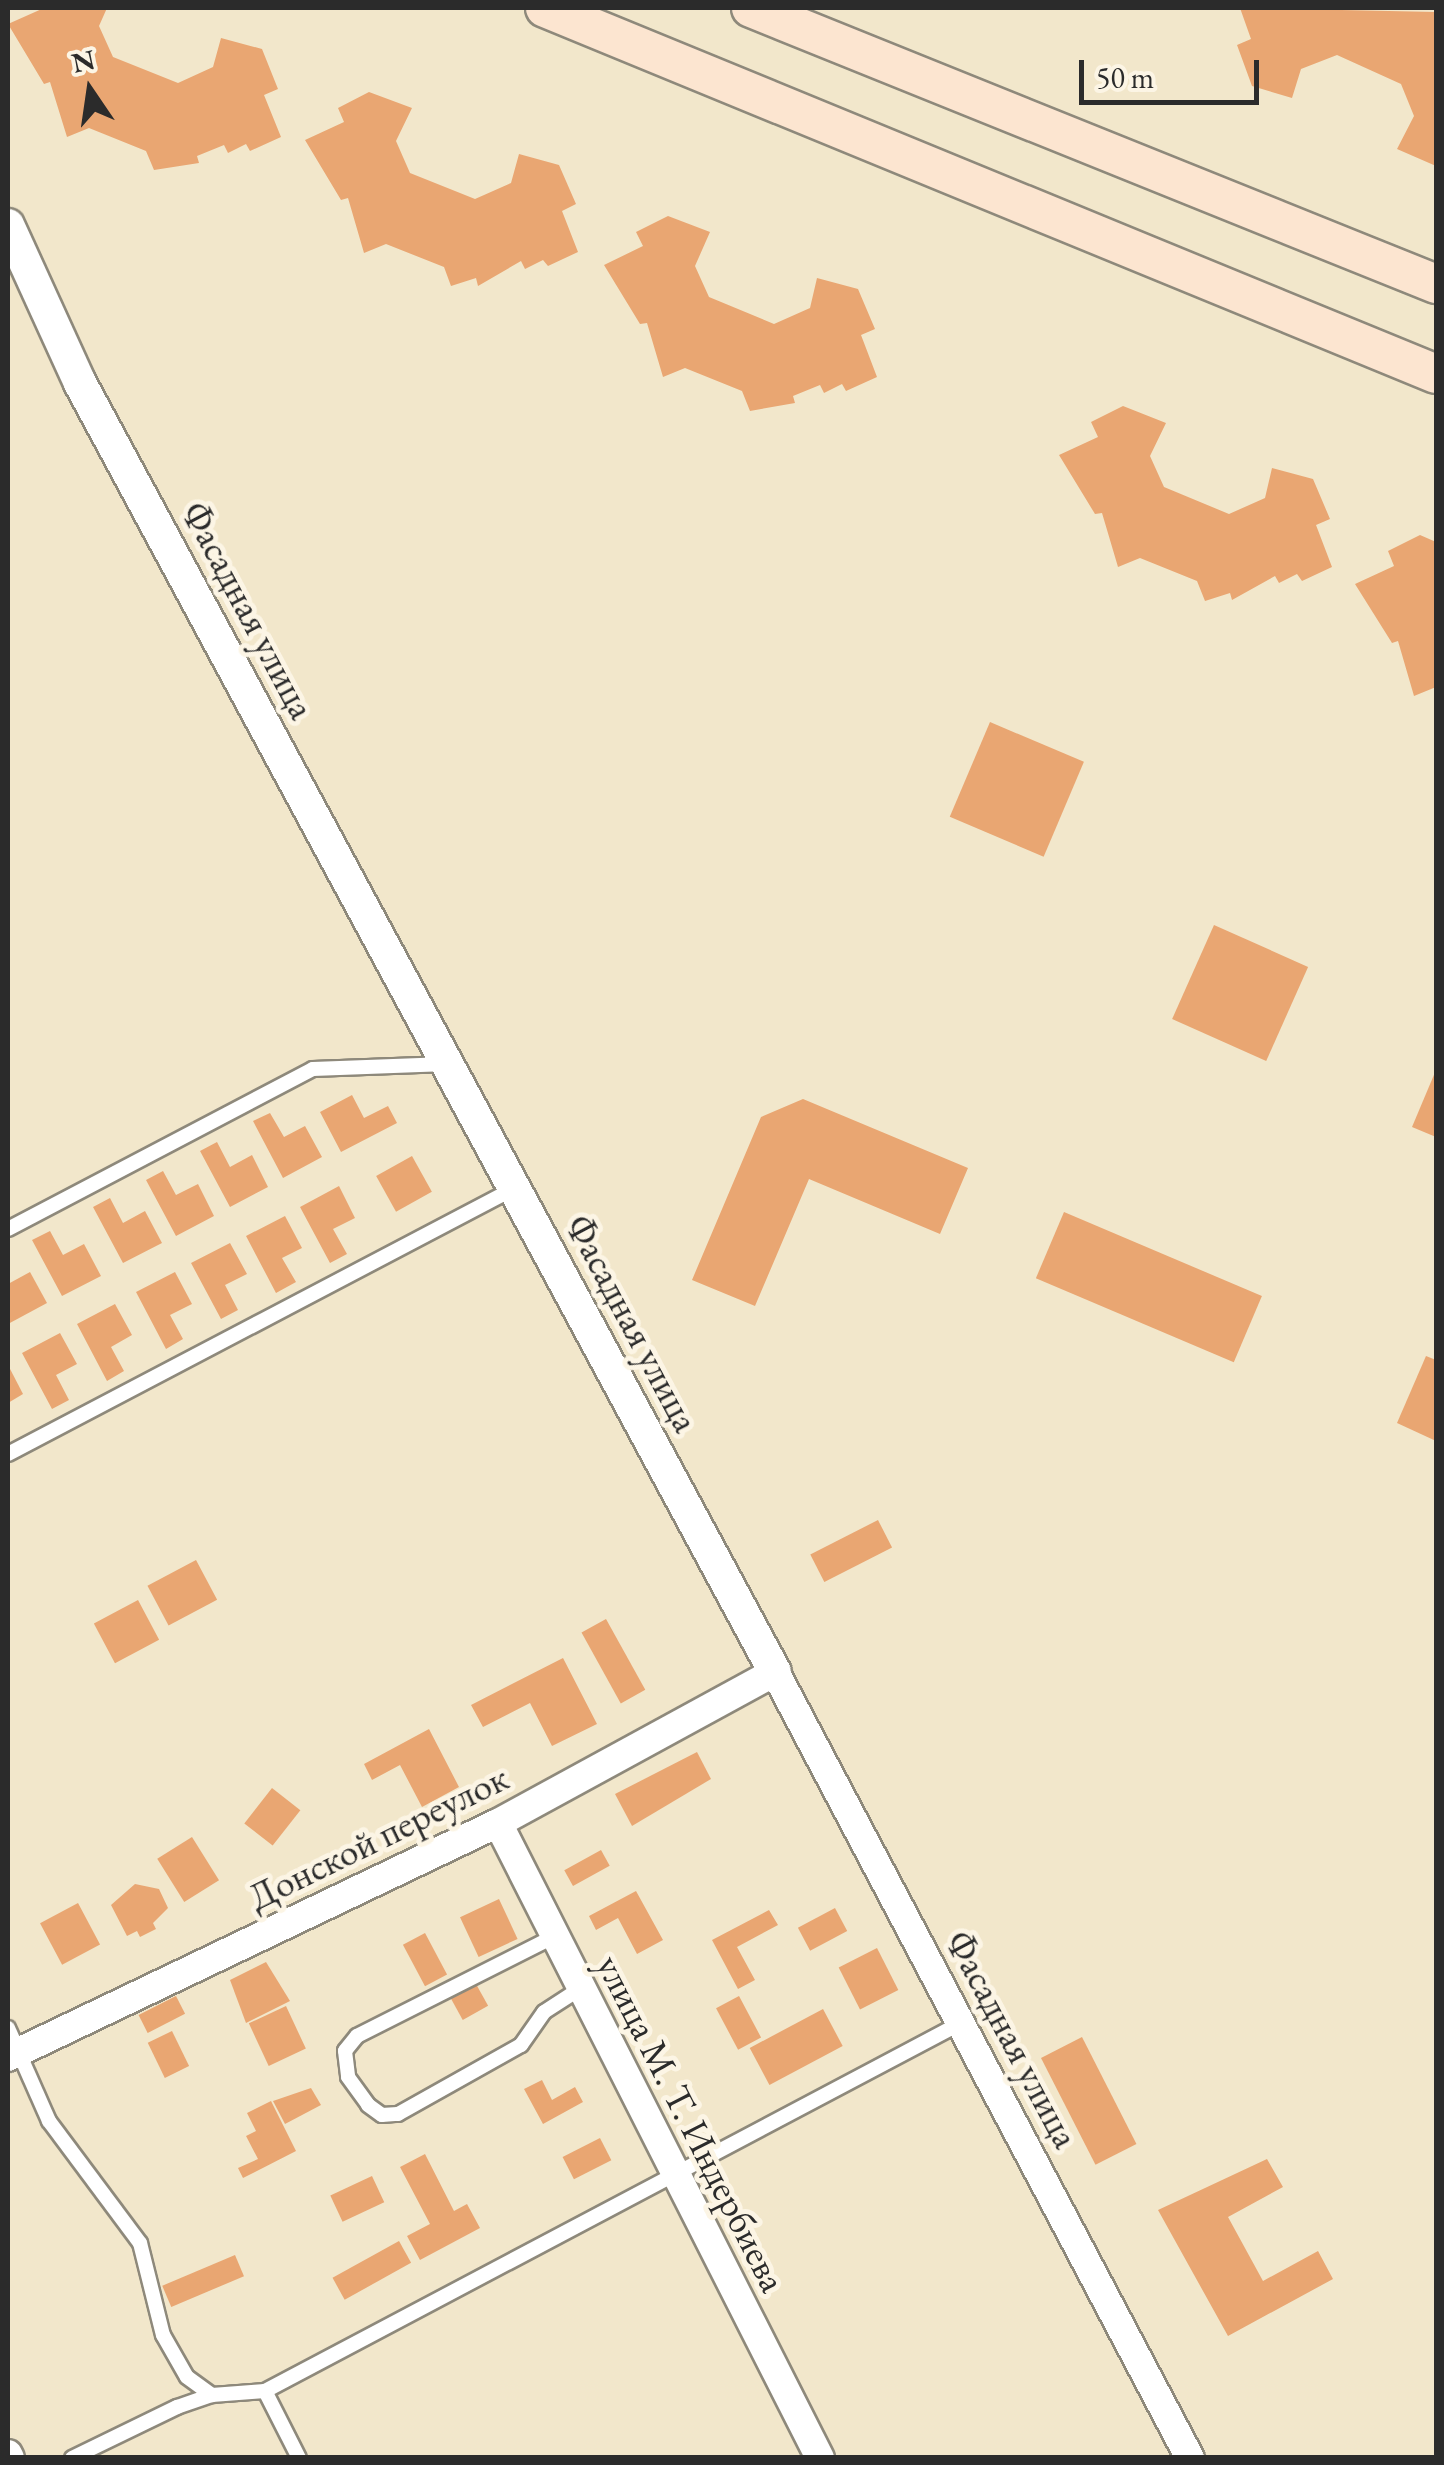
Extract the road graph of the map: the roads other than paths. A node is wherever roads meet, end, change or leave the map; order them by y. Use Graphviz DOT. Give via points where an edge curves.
graph roads {
  1 [pos="545,8"];
  2 [pos="751,8"];
  3 [pos="8,225"];
  4 [pos="1436,284"];
  5 [pos="1436,374"];
  6 [pos="449,1064"];
  7 [pos="515,1188"];
  8 [pos="8,1229"];
  9 [pos="8,1454"];
  10 [pos="775,1672"];
  11 [pos="498,1823"];
  12 [pos="555,1936"];
  13 [pos="582,1988"];
  14 [pos="960,2024"];
  15 [pos="11,2045"];
  16 [pos="674,2170"];
  17 [pos="265,2391"];
  18 [pos="212,2395"];
  19 [pos="72,2458"];
  20 [pos="299,2458"];
  21 [pos="820,2458"];
  22 [pos="1190,2458"];
  1 -- 5 [label="main road"];
  2 -- 4 [label="main road"];
  3 -- 6 [label="street, Фасадная улица" via="80,383"];
  6 -- 7 [label="street, Фасадная улица"];
  6 -- 8 [label="lane" via="312,1068"];
  7 -- 9 [label="lane"];
  7 -- 10 [label="street, Фасадная улица"];
  10 -- 11 [label="street, Донской переулок"];
  10 -- 14 [label="street, Фасадная улица"];
  11 -- 12 [label="street, улица М. Т. Индербиева"];
  11 -- 15 [label="street, Донской переулок"];
  12 -- 13 [label="street, улица М. Т. Индербиева"];
  12 -- 13 [label="lane" via="357,2036 345,2051 348,2078 368,2106 382,2115 398,2114 521,2044 544,2012"];
  13 -- 16 [label="street, улица М. Т. Индербиева"];
  14 -- 16 [label="lane"];
  14 -- 22 [label="street, Фасадная улица"];
  15 -- 18 [label="lane" via="50,2121 140,2243 162,2335 187,2377"];
  16 -- 17 [label="lane"];
  16 -- 21 [label="street, улица М. Т. Индербиева"];
  17 -- 18 [label="lane"];
  17 -- 20 [label="lane"];
  18 -- 19 [label="lane"];
}
